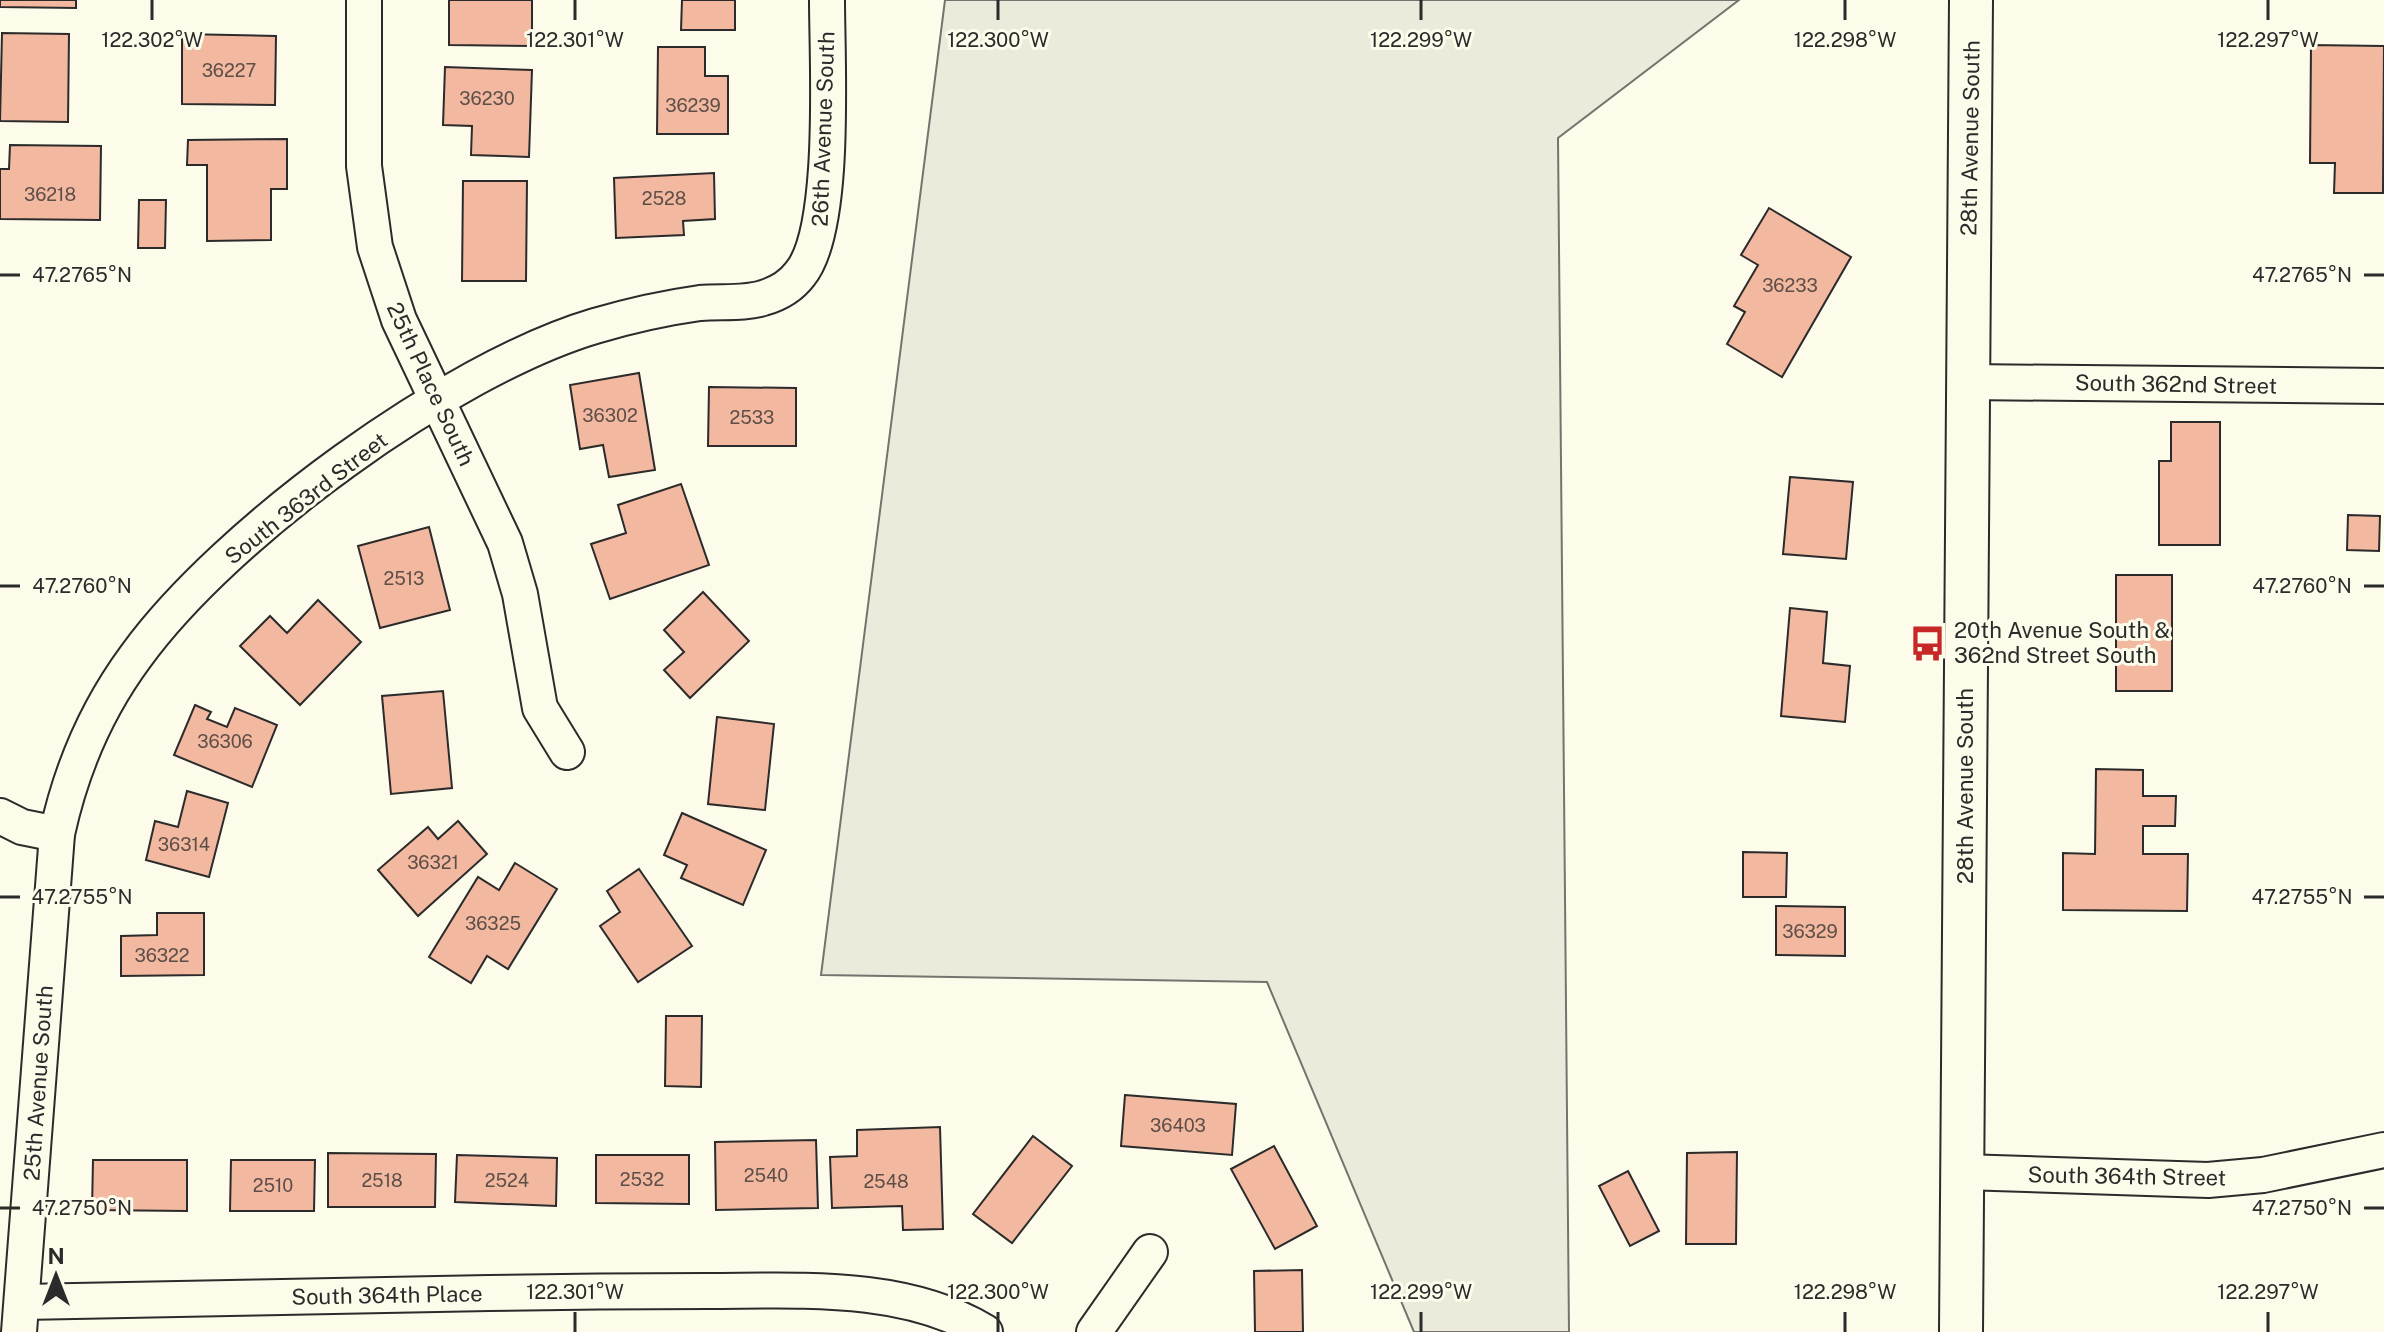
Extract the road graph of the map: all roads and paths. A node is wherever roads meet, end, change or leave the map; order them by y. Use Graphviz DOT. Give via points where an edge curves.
graph roads {
  1 [pos="364,0"];
  2 [pos="827,0"];
  3 [pos="1971,0"];
  4 [pos="732,301"];
  5 [pos="1967,382"];
  6 [pos="2384,386"];
  7 [pos="437,403"];
  8 [pos="567,752"];
  9 [pos="0,816"];
  10 [pos="57,834"];
  11 [pos="2384,1150"];
  12 [pos="1963,1172"];
  13 [pos="1150,1252"];
  14 [pos="21,1317"];
  15 [pos="985,1332"];
  16 [pos="1094,1332"];
  17 [pos="1961,1332"];
  1 -- 7 [label="street, 25th Place South" via="364,166 375,247 399,320"];
  2 -- 4 [label="street, 26th Avenue South" via="825,181 817,242 805,268 785,288 761,299"];
  3 -- 5 [label="street, 28th Avenue South"];
  4 -- 7 [label="street, South 363rd Street" via="670,308 591,327 509,360"];
  5 -- 6 [label="street, South 362nd Street"];
  5 -- 12 [label="street, 28th Avenue South"];
  7 -- 8 [label="street, 25th Place South" via="505,543 520,594 540,708"];
  7 -- 10 [label="street, South 363rd Street" via="350,458 278,514 213,571 136,655 83,746"];
  9 -- 10 [label="street"];
  10 -- 14 [label="street, 25th Avenue South"];
  11 -- 12 [label="street, South 364th Street" via="2263,1175 2208,1180"];
  12 -- 17 [label="street, 28th Avenue South"];
  13 -- 16 [label="street"];
  14 -- 15 [label="street, South 364th Place" via="564,1292 796,1291 908,1303 957,1317"];
}
